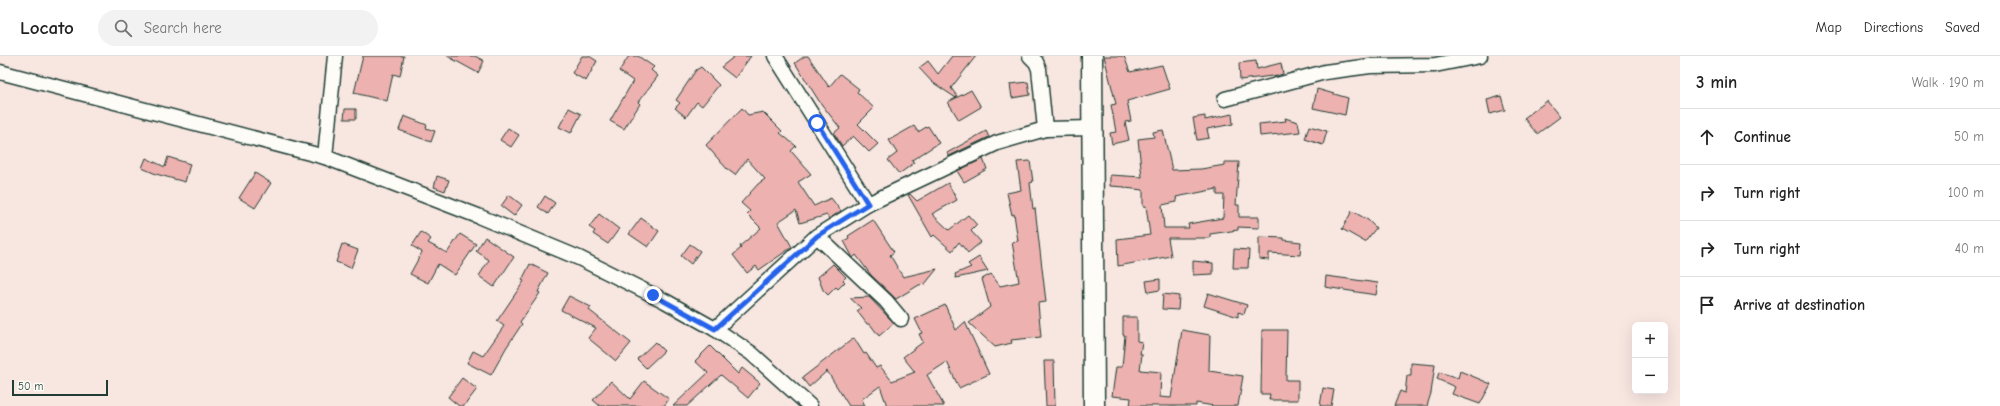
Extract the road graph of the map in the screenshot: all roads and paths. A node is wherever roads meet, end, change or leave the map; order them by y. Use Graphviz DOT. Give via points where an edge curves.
graph roads {
  1 [pos="335,56"];
  2 [pos="775,56"];
  3 [pos="1030,56"];
  4 [pos="1092,56"];
  5 [pos="1480,56"];
  6 [pos="1458,58"];
  7 [pos="1370,61"];
  8 [pos="0,72"];
  9 [pos="1225,99"];
  10 [pos="1093,128"];
  11 [pos="1045,129"];
  12 [pos="325,157"];
  13 [pos="868,204"];
  14 [pos="817,236"];
  15 [pos="901,319"];
  16 [pos="715,329"];
  17 [pos="810,406"];
  18 [pos="1094,406"];
  1 -- 12 [label="street"];
  2 -- 13 [label="street"];
  3 -- 11 [label="street" via="1039,69"];
  4 -- 10 [label="main road"];
  5 -- 6 [label="street"];
  6 -- 7 [label="street" via="1435,65"];
  7 -- 9 [label="street"];
  8 -- 12 [label="street"];
  10 -- 11 [label="street"];
  10 -- 18 [label="main road"];
  11 -- 13 [label="street" via="997,143"];
  12 -- 16 [label="street" via="579,258"];
  13 -- 14 [label="street"];
  14 -- 15 [label="street" via="886,301"];
  14 -- 16 [label="street"];
  16 -- 17 [label="street" via="751,353"];
}
